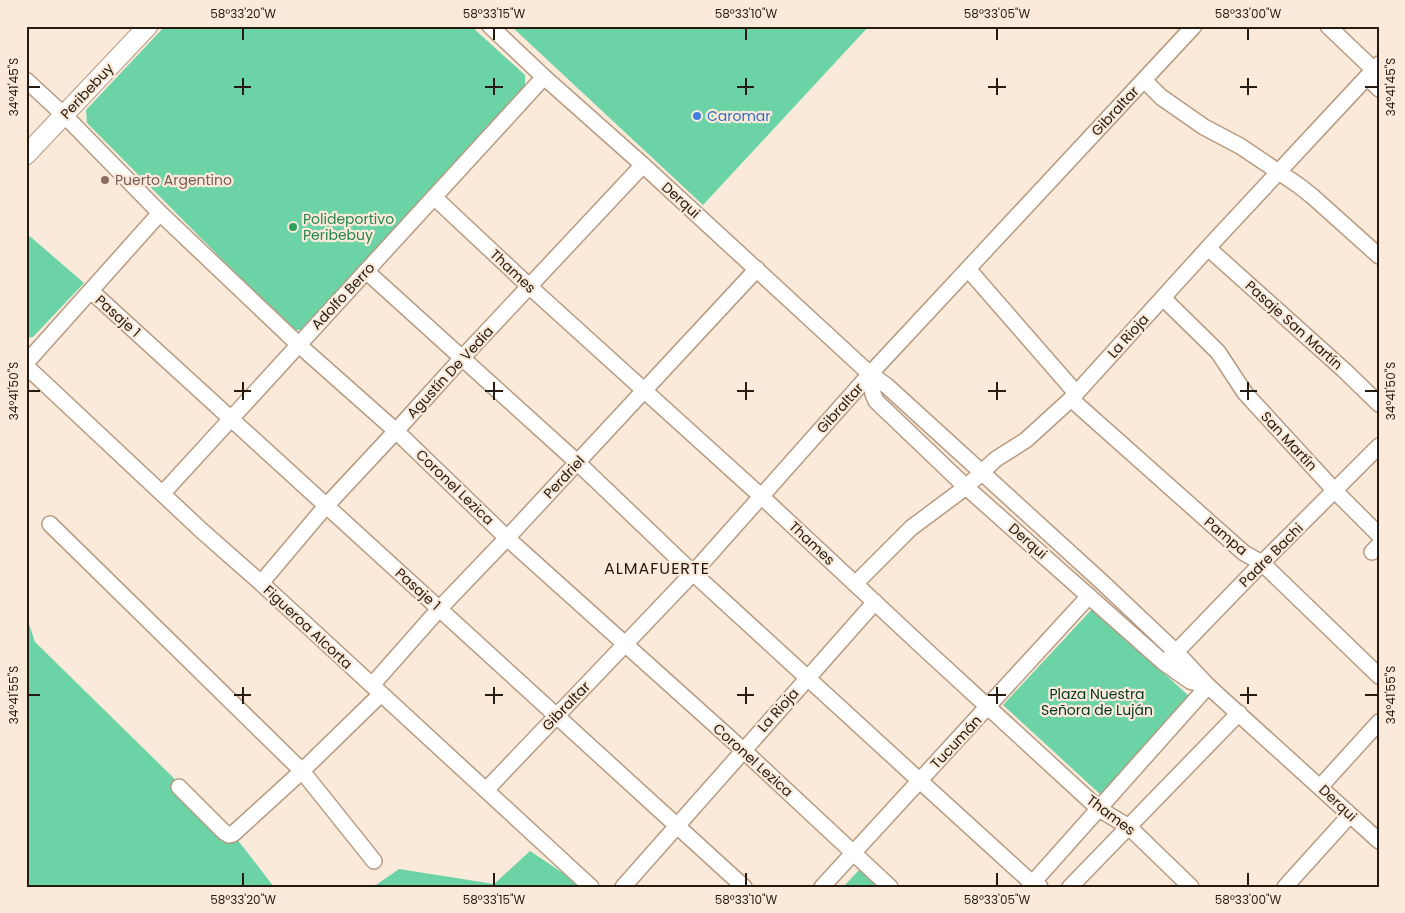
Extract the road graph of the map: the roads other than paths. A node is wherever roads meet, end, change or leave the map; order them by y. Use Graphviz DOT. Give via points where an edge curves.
graph roads {
  1 [pos="148,26"];
  2 [pos="490,26"];
  3 [pos="1194,26"];
  4 [pos="1328,26"];
  5 [pos="1373,70"];
  6 [pos="544,77"];
  7 [pos="26,80"];
  8 [pos="1144,80"];
  9 [pos="1379,89"];
  10 [pos="64,116"];
  11 [pos="26,155"];
  12 [pos="643,165"];
  13 [pos="1279,172"];
  14 [pos="434,197"];
  15 [pos="160,213"];
  16 [pos="1208,248"];
  17 [pos="1379,256"];
  18 [pos="968,269"];
  19 [pos="758,270"];
  20 [pos="366,271"];
  21 [pos="530,287"];
  22 [pos="91,291"];
  23 [pos="1163,298"];
  24 [pos="299,345"];
  25 [pos="462,358"];
  26 [pos="26,365"];
  27 [pos="870,374"];
  28 [pos="644,390"];
  29 [pos="1074,396"];
  30 [pos="1379,404"];
  31 [pos="231,419"];
  32 [pos="396,430"];
  33 [pos="1379,446"];
  34 [pos="577,462"];
  35 [pos="981,472"];
  36 [pos="966,487"];
  37 [pos="1335,491"];
  38 [pos="163,493"];
  39 [pos="762,496"];
  40 [pos="326,506"];
  41 [pos="50,524"];
  42 [pos="1379,535"];
  43 [pos="507,538"];
  44 [pos="1262,563"];
  45 [pos="693,573"];
  46 [pos="261,583"];
  47 [pos="855,584"];
  48 [pos="1090,596"];
  49 [pos="875,602"];
  50 [pos="440,608"];
  51 [pos="626,644"];
  52 [pos="1176,652"];
  53 [pos="1163,662"];
  54 [pos="1379,676"];
  55 [pos="807,678"];
  56 [pos="1208,686"];
  57 [pos="376,690"];
  58 [pos="988,707"];
  59 [pos="1239,713"];
  60 [pos="556,716"];
  61 [pos="1379,722"];
  62 [pos="743,750"];
  63 [pos="302,771"];
  64 [pos="920,781"];
  65 [pos="1320,786"];
  66 [pos="179,787"];
  67 [pos="486,790"];
  68 [pos="1099,809"];
  69 [pos="1350,815"];
  70 [pos="678,826"];
  71 [pos="1129,827"];
  72 [pos="1379,840"];
  73 [pos="853,852"];
  74 [pos="374,861"];
  75 [pos="1034,885"];
  76 [pos="591,887"];
  77 [pos="623,887"];
  78 [pos="744,887"];
  79 [pos="822,887"];
  80 [pos="890,887"];
  81 [pos="1070,887"];
  82 [pos="1191,887"];
  83 [pos="1285,887"];
  1 -- 10 [label="street, Peribebuy"];
  2 -- 6 [label="street, Derqui"];
  3 -- 8 [label="street, Gibraltar"];
  4 -- 5 [label="street"];
  5 -- 9 [label="street"];
  5 -- 13 [label="street, La Rioja"];
  6 -- 12 [label="street, Derqui"];
  6 -- 14 [label="street, Adolfo Berro"];
  7 -- 10 [label="street, Coronel Lezica"];
  8 -- 13 [label="street" via="1161,97 1204,127"];
  8 -- 18 [label="street, Gibraltar"];
  10 -- 11 [label="street, Peribebuy"];
  10 -- 15 [label="street, Coronel Lezica"];
  12 -- 19 [label="street, Derqui"];
  12 -- 21 [label="street, Agustín De Vedia"];
  13 -- 16 [label="street, La Rioja"];
  13 -- 17 [label="street" via="1312,196"];
  14 -- 20 [label="street, Adolfo Berro"];
  14 -- 21 [label="street, Thames"];
  15 -- 22 [label="street"];
  15 -- 24 [label="street, Coronel Lezica"];
  16 -- 23 [label="street, La Rioja"];
  16 -- 30 [label="street, Pasaje San Martín"];
  18 -- 27 [label="street, Gibraltar"];
  18 -- 29 [label="street, Pampa"];
  19 -- 27 [label="street, Derqui"];
  19 -- 28 [label="street, Perdriel"];
  20 -- 24 [label="street, Adolfo Berro"];
  20 -- 25 [label="street"];
  21 -- 25 [label="street, Agustín De Vedia"];
  21 -- 28 [label="street, Thames"];
  22 -- 26 [label="street"];
  22 -- 31 [label="street, Pasaje 1"];
  23 -- 29 [label="street, La Rioja"];
  23 -- 37 [label="street, San Martín" via="1218,352 1245,393"];
  24 -- 31 [label="street, Adolfo Berro"];
  24 -- 32 [label="street, Coronel Lezica"];
  25 -- 32 [label="street, Agustín De Vedia"];
  25 -- 34 [label="street"];
  26 -- 38 [label="street, Figueroa Alcorta"];
  27 -- 35 [label="street, Derqui"];
  27 -- 36 [label="street, Derqui" via="876,400"];
  27 -- 39 [label="street, Gibraltar"];
  28 -- 34 [label="street, Perdriel"];
  28 -- 39 [label="street, Thames"];
  29 -- 35 [label="street, La Rioja" via="1026,440"];
  29 -- 44 [label="street, Pampa" via="1244,553"];
  31 -- 38 [label="street, Adolfo Berro"];
  31 -- 40 [label="street, Pasaje 1"];
  32 -- 40 [label="street, Agustín De Vedia"];
  32 -- 43 [label="street, Coronel Lezica"];
  33 -- 37 [label="street, Padre Bachi"];
  34 -- 43 [label="street, Perdriel"];
  34 -- 45 [label="street"];
  35 -- 36 [label="street, La Rioja"];
  35 -- 52 [label="street, Derqui"];
  36 -- 47 [label="street, La Rioja" via="911,528"];
  36 -- 48 [label="street, Derqui"];
  37 -- 42 [label="street, San Martín"];
  37 -- 44 [label="street, Padre Bachi"];
  38 -- 46 [label="street, Figueroa Alcorta"];
  39 -- 45 [label="street, Gibraltar"];
  39 -- 47 [label="street, Thames"];
  40 -- 46 [label="street, Agustín De Vedia"];
  40 -- 50 [label="street, Pasaje 1"];
  41 -- 63 [label="street"];
  43 -- 50 [label="street, Perdriel"];
  43 -- 51 [label="street, Coronel Lezica"];
  44 -- 52 [label="street, Padre Bachi"];
  44 -- 54 [label="street, Pampa"];
  45 -- 51 [label="street, Gibraltar"];
  45 -- 55 [label="street"];
  46 -- 57 [label="street, Figueroa Alcorta"];
  47 -- 49 [label="street, Thames"];
  48 -- 53 [label="street, Derqui"];
  48 -- 58 [label="street, Tucumán"];
  49 -- 55 [label="street, La Rioja"];
  49 -- 58 [label="street, Thames"];
  50 -- 57 [label="street, Perdriel"];
  50 -- 60 [label="street, Pasaje 1"];
  51 -- 60 [label="street, Gibraltar"];
  51 -- 62 [label="street, Coronel Lezica"];
  52 -- 53 [label="street, Padre Bachi"];
  52 -- 56 [label="street, Derqui"];
  53 -- 56 [label="street, Derqui" via="1190,681"];
  55 -- 62 [label="street, La Rioja"];
  55 -- 64 [label="street"];
  56 -- 59 [label="street, Derqui"];
  56 -- 68 [label="street"];
  57 -- 63 [label="street, Perdriel"];
  57 -- 67 [label="street, Figueroa Alcorta"];
  58 -- 64 [label="street, Tucumán"];
  58 -- 68 [label="street, Thames"];
  59 -- 65 [label="street, Derqui"];
  59 -- 71 [label="street"];
  60 -- 67 [label="street, Gibraltar"];
  60 -- 70 [label="street, Pasaje 1"];
  61 -- 65 [label="street"];
  62 -- 70 [label="street, La Rioja"];
  62 -- 73 [label="street, Coronel Lezica"];
  63 -- 66 [label="street, Perdriel" via="233,834 224,832"];
  63 -- 74 [label="street"];
  64 -- 73 [label="street, Tucumán"];
  64 -- 75 [label="street"];
  65 -- 69 [label="street, Derqui"];
  67 -- 76 [label="street, Figueroa Alcorta"];
  68 -- 71 [label="street, Thames"];
  68 -- 75 [label="street"];
  69 -- 72 [label="street, Derqui"];
  69 -- 83 [label="street"];
  70 -- 77 [label="street, La Rioja"];
  70 -- 78 [label="street, Pasaje 1"];
  71 -- 81 [label="street"];
  71 -- 82 [label="street, Thames"];
  73 -- 79 [label="street, Tucumán"];
  73 -- 80 [label="street, Coronel Lezica"];
}
